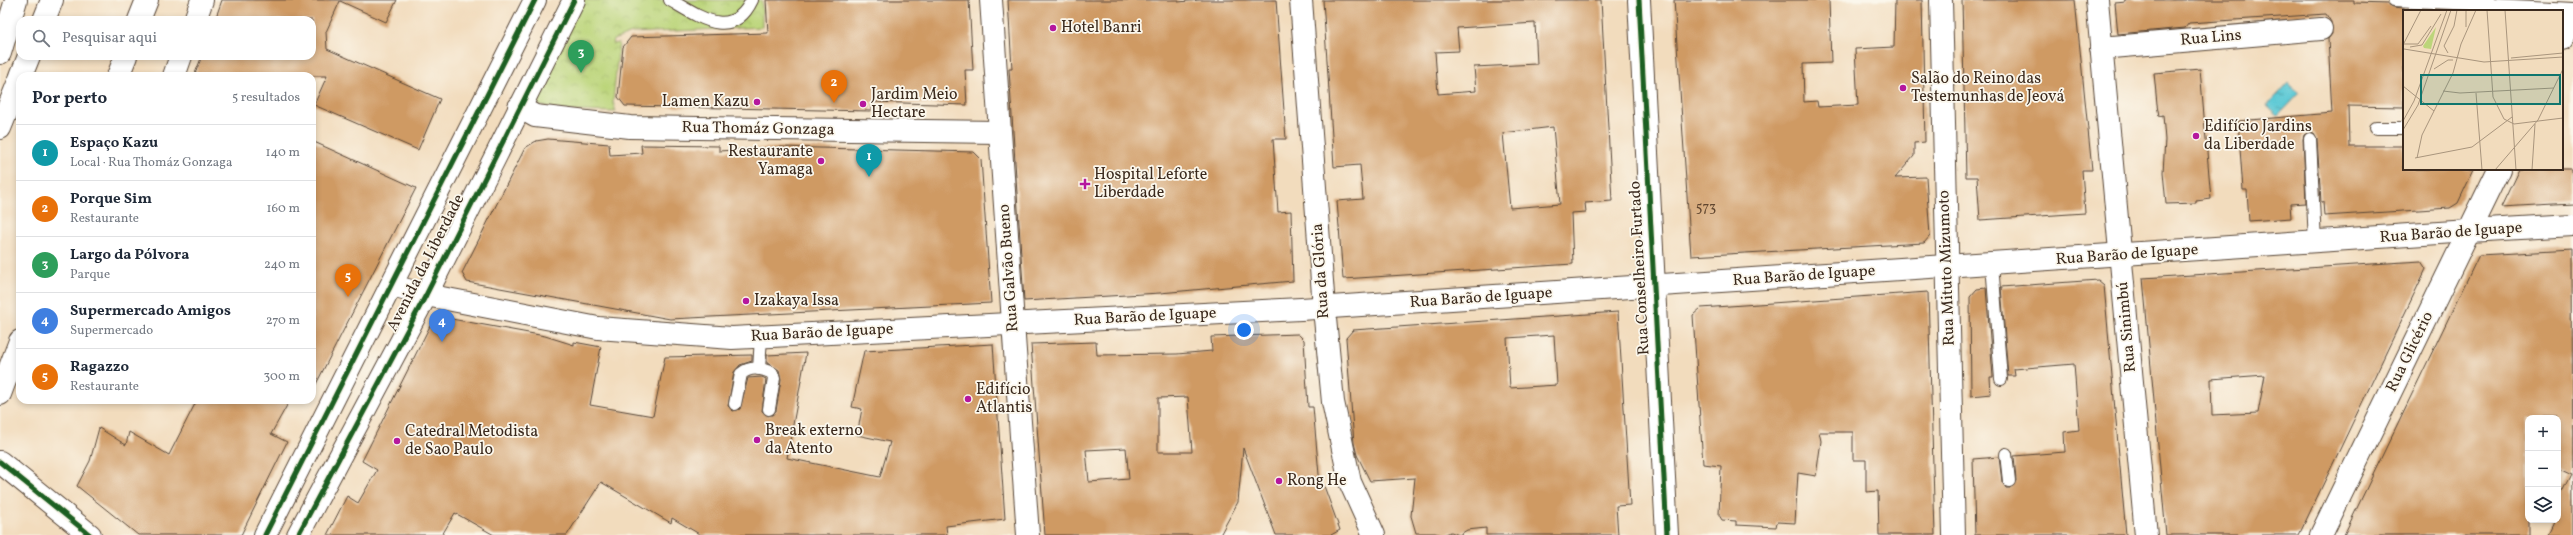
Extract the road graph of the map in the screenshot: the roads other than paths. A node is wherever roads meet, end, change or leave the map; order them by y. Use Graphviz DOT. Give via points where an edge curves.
graph roads {
  1 [pos="16,0"];
  2 [pos="52,0"];
  3 [pos="146,0"];
  4 [pos="202,0"];
  5 [pos="535,0"];
  6 [pos="574,0"];
  7 [pos="670,0"];
  8 [pos="752,0"];
  9 [pos="991,0"];
  10 [pos="1301,0"];
  11 [pos="1639,0"];
  12 [pos="1941,0"];
  13 [pos="2097,0"];
  14 [pos="2394,0"];
  15 [pos="2573,9"];
  16 [pos="2573,14"];
  17 [pos="46,16"];
  18 [pos="140,16"];
  19 [pos="196,16"];
  20 [pos="2321,29"];
  21 [pos="2563,35"];
  22 [pos="2101,48"];
  23 [pos="0,53"];
  24 [pos="27,60"];
  25 [pos="124,60"];
  26 [pos="180,60"];
  27 [pos="22,72"];
  28 [pos="120,72"];
  29 [pos="176,72"];
  30 [pos="16,87"];
  31 [pos="519,107"];
  32 [pos="0,128"];
  33 [pos="2376,128"];
  34 [pos="2403,128"];
  35 [pos="999,132"];
  36 [pos="2310,138"];
  37 [pos="2499,170"];
  38 [pos="2573,225"];
  39 [pos="2469,231"];
  40 [pos="2315,242"];
  41 [pos="2119,255"];
  42 [pos="1992,264"];
  43 [pos="1948,266"];
  44 [pos="392,286"];
  45 [pos="1654,286"];
  46 [pos="426,295"];
  47 [pos="1324,308"];
  48 [pos="1013,323"];
  49 [pos="761,337"];
  50 [pos="16,352"];
  51 [pos="760,368"];
  52 [pos="2001,379"];
  53 [pos="0,394"];
  54 [pos="735,404"];
  55 [pos="769,409"];
  56 [pos="2006,454"];
  57 [pos="0,462"];
  58 [pos="2009,481"];
  59 [pos="90,535"];
  60 [pos="265,535"];
  61 [pos="298,535"];
  62 [pos="1027,535"];
  63 [pos="1374,535"];
  64 [pos="1668,535"];
  65 [pos="1954,535"];
  66 [pos="2146,535"];
  67 [pos="2321,535"];
  1 -- 23 [label="main road"];
  2 -- 17 [label="main road"];
  3 -- 18 [label="main road"];
  4 -- 19 [label="main road"];
  5 -- 44 [label="main road, Avenida da Liberdade"];
  6 -- 31 [label="main road, Avenida da Liberdade"];
  7 -- 8 [label="lane" via="707,21 724,23 742,15"];
  9 -- 35 [label="main road, Rua Galvão Bueno"];
  10 -- 47 [label="main road, Rua da Glória"];
  11 -- 45 [label="main road, Rua Conselheiro Furtado"];
  12 -- 43 [label="main road, Rua Mituto Mizumoto"];
  13 -- 22 [label="main road, Rua Sinimbú"];
  14 -- 15 [label="lane"];
  16 -- 21 [label="main road"];
  20 -- 22 [label="main road, Rua Lins"];
  22 -- 41 [label="main road, Rua Sinimbú"];
  24 -- 27 [label="main road"];
  25 -- 28 [label="main road"];
  26 -- 29 [label="main road"];
  30 -- 32 [label="main road"];
  31 -- 35 [label="main road, Rua Thomáz Gonzaga" via="535,116 630,127"];
  31 -- 46 [label="main road, Avenida da Liberdade"];
  33 -- 34 [label="lane"];
  35 -- 48 [label="main road, Rua Galvão Bueno"];
  36 -- 40 [label="lane"];
  37 -- 39 [label="main road, Rua Glicério"];
  38 -- 39 [label="main road, Rua Barão de Iguape"];
  39 -- 40 [label="main road, Rua Barão de Iguape"];
  39 -- 67 [label="main road, Rua Glicério"];
  40 -- 41 [label="main road, Rua Barão de Iguape"];
  41 -- 42 [label="main road, Rua Barão de Iguape"];
  41 -- 66 [label="main road, Rua Sinimbú"];
  42 -- 43 [label="main road, Rua Barão de Iguape"];
  42 -- 52 [label="lane"];
  43 -- 45 [label="main road, Rua Barão de Iguape"];
  43 -- 65 [label="main road, Rua Mituto Mizumoto"];
  44 -- 46 [label="main road, Rua Barão de Iguape"];
  44 -- 60 [label="main road, Avenida da Liberdade"];
  45 -- 47 [label="main road, Rua Barão de Iguape"];
  45 -- 64 [label="main road, Rua Conselheiro Furtado"];
  46 -- 49 [label="main road, Rua Barão de Iguape" via="598,328 732,338"];
  46 -- 61 [label="main road, Avenida da Liberdade"];
  47 -- 48 [label="main road, Rua Barão de Iguape"];
  47 -- 63 [label="main road, Rua da Glória" via="1333,402 1350,482"];
  48 -- 49 [label="main road, Rua Barão de Iguape"];
  48 -- 62 [label="main road, Rua Galvão Bueno"];
  49 -- 51 [label="lane"];
  50 -- 53 [label="main road"];
  51 -- 54 [label="lane" via="749,369 741,374"];
  51 -- 55 [label="lane" via="772,374 774,378"];
  56 -- 58 [label="lane"];
  57 -- 59 [label="main road"];
}
